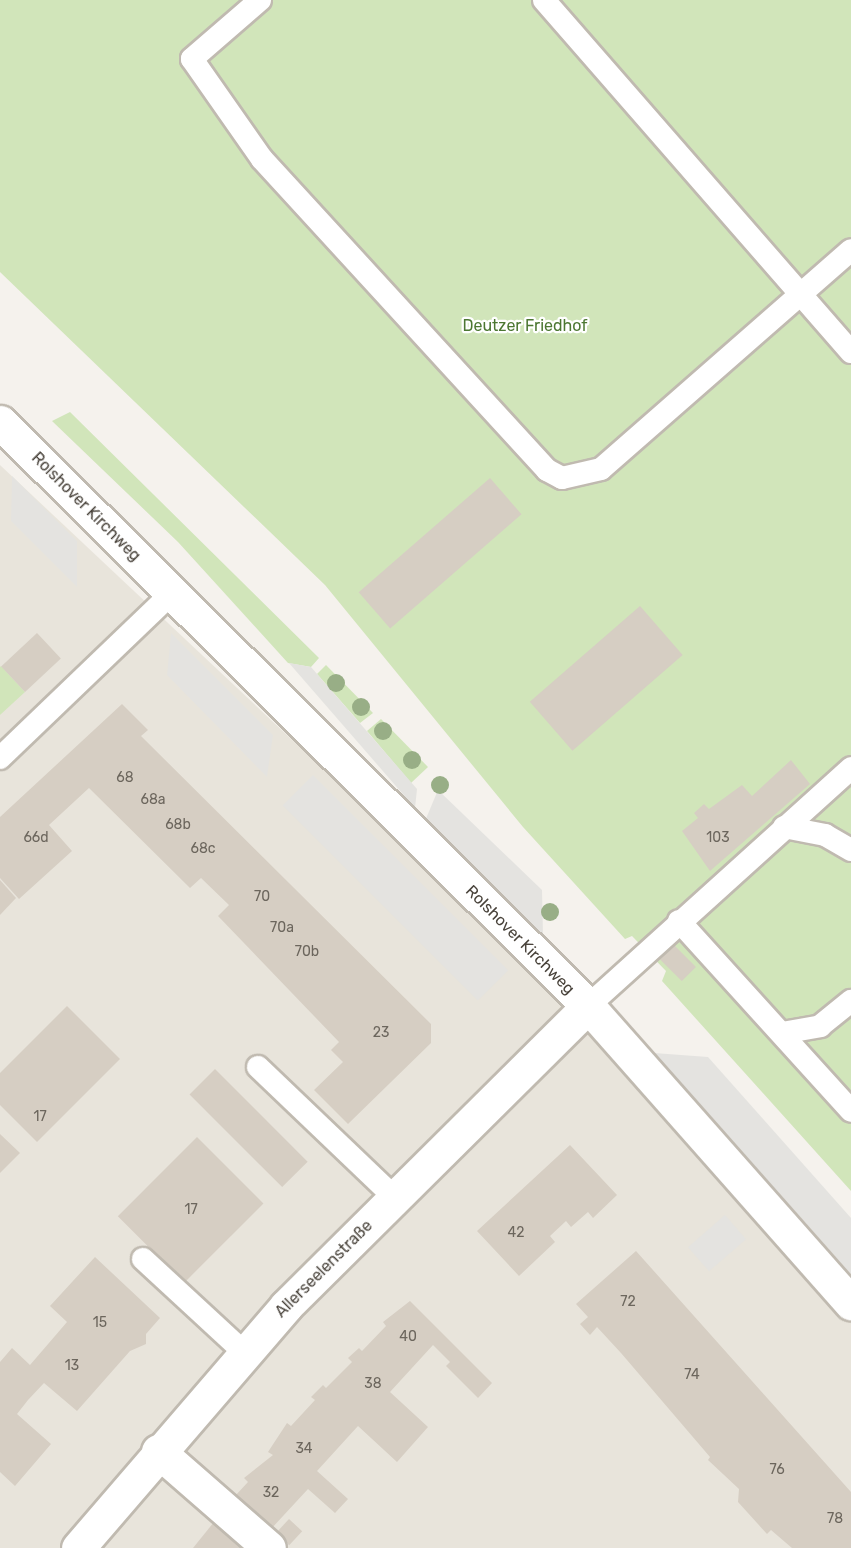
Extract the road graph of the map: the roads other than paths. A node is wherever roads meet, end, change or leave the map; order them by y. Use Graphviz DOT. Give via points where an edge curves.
graph roads {
  1 [pos="260,0"];
  2 [pos="543,0"];
  3 [pos="851,250"];
  4 [pos="801,294"];
  5 [pos="851,351"];
  6 [pos="0,422"];
  7 [pos="172,593"];
  8 [pos="0,758"];
  9 [pos="851,768"];
  10 [pos="784,827"];
  11 [pos="851,850"];
  12 [pos="679,921"];
  13 [pos="851,1001"];
  14 [pos="588,1006"];
  15 [pos="782,1033"];
  16 [pos="258,1067"];
  17 [pos="851,1112"];
  18 [pos="395,1198"];
  19 [pos="143,1259"];
  20 [pos="851,1303"];
  21 [pos="245,1353"];
  22 [pos="158,1451"];
  23 [pos="78,1548"];
  24 [pos="269,1548"];
  1 -- 4 [label="lane" via="192,59 262,159 546,470 562,478 601,469"];
  2 -- 4 [label="lane"];
  3 -- 4 [label="lane"];
  4 -- 5 [label="lane"];
  6 -- 7 [label="street, Rolshover Kirchweg"];
  7 -- 8 [label="lane"];
  7 -- 14 [label="street, Rolshover Kirchweg"];
  9 -- 10 [label="lane"];
  10 -- 11 [label="lane" via="825,835"];
  10 -- 12 [label="lane"];
  12 -- 14 [label="lane"];
  12 -- 15 [label="lane"];
  13 -- 15 [label="lane" via="820,1026"];
  14 -- 18 [label="street, Allerseelenstraße"];
  14 -- 20 [label="street, Rolshover Kirchweg"];
  15 -- 17 [label="lane"];
  16 -- 18 [label="lane"];
  18 -- 21 [label="street, Allerseelenstraße"];
  19 -- 21 [label="lane"];
  21 -- 22 [label="street, Allerseelenstraße"];
  22 -- 23 [label="street, Allerseelenstraße"];
  22 -- 24 [label="street"];
}
